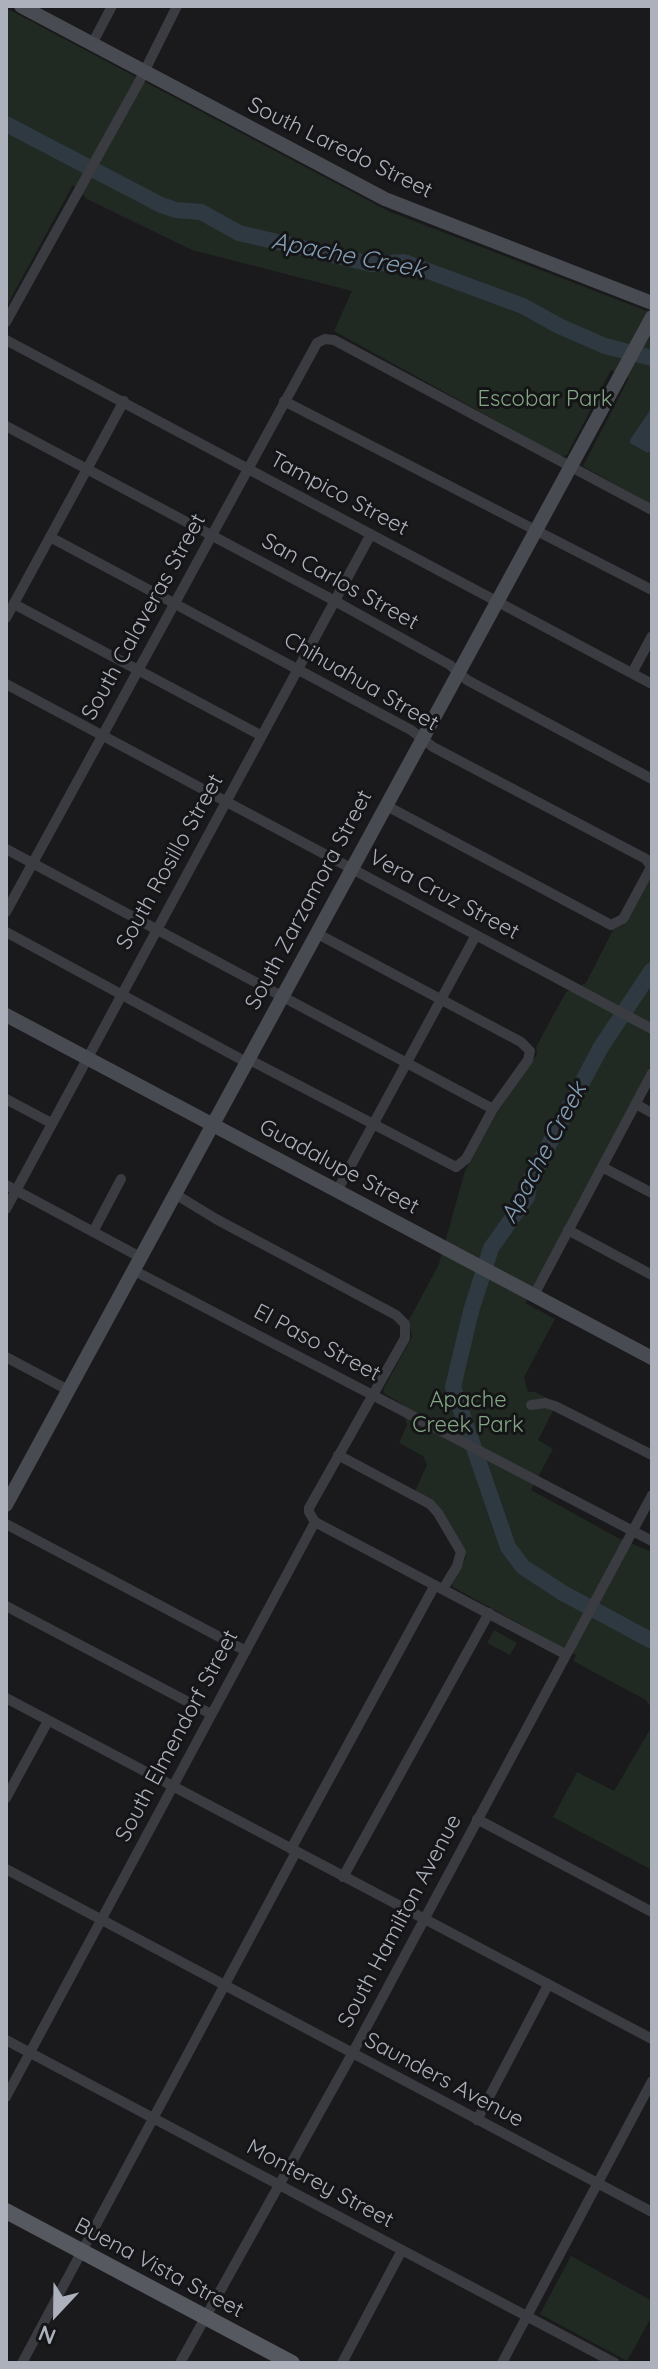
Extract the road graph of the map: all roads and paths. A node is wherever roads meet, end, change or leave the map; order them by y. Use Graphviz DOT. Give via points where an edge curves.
graph roads {
  1 [pos="21,6"];
  2 [pos="112,6"];
  3 [pos="177,6"];
  4 [pos="92,44"];
  5 [pos="144,72"];
  6 [pos="652,303"];
  7 [pos="652,317"];
  8 [pos="6,322"];
  9 [pos="6,340"];
  10 [pos="124,401"];
  11 [pos="284,401"];
  12 [pos="6,426"];
  13 [pos="570,467"];
  14 [pos="248,468"];
  15 [pos="87,469"];
  16 [pos="652,510"];
  17 [pos="535,531"];
  18 [pos="371,534"];
  19 [pos="212,535"];
  20 [pos="50,537"];
  21 [pos="652,590"];
  22 [pos="335,601"];
  23 [pos="497,601"];
  24 [pos="174,602"];
  25 [pos="14,604"];
  26 [pos="6,618"];
  27 [pos="652,636"];
  28 [pos="298,668"];
  29 [pos="138,670"];
  30 [pos="458,672"];
  31 [pos="632,673"];
  32 [pos="6,684"];
  33 [pos="652,684"];
  34 [pos="102,736"];
  35 [pos="262,736"];
  36 [pos="422,738"];
  37 [pos="652,779"];
  38 [pos="226,802"];
  39 [pos="385,805"];
  40 [pos="6,849"];
  41 [pos="32,864"];
  42 [pos="651,864"];
  43 [pos="351,869"];
  44 [pos="6,912"];
  45 [pos="156,930"];
  46 [pos="6,932"];
  47 [pos="316,933"];
  48 [pos="476,935"];
  49 [pos="121,994"];
  50 [pos="282,996"];
  51 [pos="442,999"];
  52 [pos="6,1015"];
  53 [pos="652,1029"];
  54 [pos="87,1058"];
  55 [pos="247,1061"];
  56 [pos="406,1063"];
  57 [pos="652,1073"];
  58 [pos="6,1099"];
  59 [pos="636,1104"];
  60 [pos="493,1109"];
  61 [pos="652,1113"];
  62 [pos="51,1123"];
  63 [pos="212,1125"];
  64 [pos="373,1125"];
  65 [pos="602,1167"];
  66 [pos="121,1179"];
  67 [pos="11,1188"];
  68 [pos="337,1191"];
  69 [pos="652,1193"];
  70 [pos="175,1194"];
  71 [pos="6,1209"];
  72 [pos="568,1230"];
  73 [pos="93,1232"];
  74 [pos="137,1263"];
  75 [pos="652,1275"];
  76 [pos="534,1295"];
  77 [pos="6,1357"];
  78 [pos="652,1358"];
  79 [pos="68,1390"];
  80 [pos="373,1395"];
  81 [pos="531,1405"];
  82 [pos="338,1455"];
  83 [pos="652,1455"];
  84 [pos="652,1495"];
  85 [pos="6,1505"];
  86 [pos="315,1522"];
  87 [pos="6,1524"];
  88 [pos="632,1533"];
  89 [pos="652,1541"];
  90 [pos="439,1587"];
  91 [pos="6,1606"];
  92 [pos="489,1613"];
  93 [pos="568,1650"];
  94 [pos="246,1651"];
  95 [pos="6,1698"];
  96 [pos="211,1714"];
  97 [pos="48,1721"];
  98 [pos="172,1786"];
  99 [pos="6,1798"];
  100 [pos="477,1819"];
  101 [pos="294,1851"];
  102 [pos="6,1869"];
  103 [pos="343,1877"];
  104 [pos="652,1912"];
  105 [pos="102,1920"];
  106 [pos="422,1920"];
  107 [pos="225,1985"];
  108 [pos="548,1985"];
  109 [pos="652,2039"];
  110 [pos="6,2040"];
  111 [pos="30,2053"];
  112 [pos="352,2054"];
  113 [pos="652,2081"];
  114 [pos="6,2097"];
  115 [pos="154,2118"];
  116 [pos="477,2120"];
  117 [pos="597,2182"];
  118 [pos="279,2185"];
  119 [pos="6,2211"];
  120 [pos="652,2212"];
  121 [pos="402,2250"];
  122 [pos="83,2252"];
  123 [pos="527,2316"];
  124 [pos="206,2317"];
  125 [pos="22,2363"];
  126 [pos="180,2363"];
  127 [pos="292,2363"];
  128 [pos="342,2363"];
  129 [pos="502,2363"];
  130 [pos="615,2363"];
  1 -- 4 [label="main road, South Laredo Street"];
  2 -- 4 [label="street"];
  3 -- 5 [label="street"];
  4 -- 5 [label="main road, South Laredo Street"];
  5 -- 6 [label="main road, South Laredo Street" via="385,199"];
  5 -- 8 [label="street"];
  7 -- 13 [label="main road, South Zarzamora Street"];
  9 -- 10 [label="street, Tampico Street"];
  10 -- 14 [label="street, Tampico Street"];
  10 -- 15 [label="street"];
  11 -- 13 [label="street, South Calaveras Street" via="317,343 334,340"];
  11 -- 14 [label="street, South Calaveras Street"];
  11 -- 17 [label="street"];
  12 -- 15 [label="street, San Carlos Street"];
  13 -- 16 [label="street"];
  13 -- 17 [label="main road, South Zarzamora Street"];
  14 -- 18 [label="street, Tampico Street"];
  14 -- 19 [label="street, South Calaveras Street"];
  15 -- 19 [label="street, San Carlos Street"];
  15 -- 20 [label="street"];
  17 -- 21 [label="street"];
  17 -- 23 [label="main road, South Zarzamora Street"];
  18 -- 22 [label="street, South Rosillo Street"];
  18 -- 23 [label="street, Tampico Street"];
  19 -- 22 [label="street, San Carlos Street"];
  19 -- 24 [label="street, South Calaveras Street"];
  20 -- 24 [label="street, Chihuahua Street"];
  20 -- 25 [label="street"];
  22 -- 28 [label="street, South Rosillo Street"];
  22 -- 30 [label="street, San Carlos Street"];
  23 -- 30 [label="main road, South Zarzamora Street"];
  23 -- 31 [label="street, Tampico Street"];
  24 -- 28 [label="street, Chihuahua Street"];
  24 -- 29 [label="street, South Calaveras Street"];
  25 -- 26 [label="street"];
  25 -- 29 [label="street"];
  27 -- 31 [label="street"];
  28 -- 35 [label="street, South Rosillo Street"];
  28 -- 36 [label="street, Chihuahua Street"];
  29 -- 34 [label="street, South Calaveras Street"];
  29 -- 35 [label="street"];
  30 -- 36 [label="main road, South Zarzamora Street"];
  30 -- 37 [label="street, San Carlos Street"];
  31 -- 33 [label="street, Tampico Street"];
  32 -- 34 [label="street, Vera Cruz Street"];
  34 -- 38 [label="street, Vera Cruz Street"];
  34 -- 41 [label="street, South Calaveras Street"];
  35 -- 38 [label="street, South Rosillo Street"];
  36 -- 39 [label="main road, South Zarzamora Street"];
  36 -- 42 [label="street, Chihuahua Street"];
  38 -- 43 [label="street, Vera Cruz Street"];
  38 -- 45 [label="street, South Rosillo Street"];
  39 -- 42 [label="street" via="611,925 623,919"];
  39 -- 43 [label="main road, South Zarzamora Street"];
  40 -- 41 [label="street"];
  41 -- 44 [label="street, South Calaveras Street"];
  41 -- 45 [label="street"];
  43 -- 47 [label="main road, South Zarzamora Street"];
  43 -- 48 [label="street, Vera Cruz Street"];
  45 -- 49 [label="street, South Rosillo Street"];
  45 -- 50 [label="street"];
  46 -- 49 [label="street"];
  47 -- 50 [label="main road, South Zarzamora Street"];
  47 -- 51 [label="street"];
  48 -- 51 [label="street"];
  48 -- 53 [label="street, Vera Cruz Street"];
  49 -- 54 [label="street, South Rosillo Street"];
  49 -- 55 [label="street"];
  50 -- 55 [label="main road, South Zarzamora Street"];
  50 -- 56 [label="street"];
  51 -- 56 [label="street"];
  51 -- 60 [label="street" via="529,1050 528,1060"];
  52 -- 54 [label="main road, Guadalupe Street"];
  54 -- 62 [label="street, South Rosillo Street"];
  54 -- 63 [label="main road, Guadalupe Street"];
  55 -- 63 [label="main road, South Zarzamora Street"];
  55 -- 64 [label="street"];
  56 -- 60 [label="street"];
  56 -- 64 [label="street"];
  57 -- 59 [label="street"];
  58 -- 62 [label="street"];
  59 -- 61 [label="street"];
  59 -- 65 [label="street"];
  60 -- 64 [label="street" via="463,1163 451,1166"];
  62 -- 67 [label="street, South Rosillo Street"];
  63 -- 68 [label="main road, Guadalupe Street"];
  63 -- 70 [label="main road, South Zarzamora Street"];
  64 -- 68 [label="street"];
  65 -- 69 [label="street"];
  65 -- 72 [label="street"];
  66 -- 73 [label="street"];
  67 -- 71 [label="street, South Rosillo Street"];
  67 -- 73 [label="street, El Paso Street"];
  68 -- 76 [label="main road, Guadalupe Street"];
  70 -- 74 [label="main road, South Zarzamora Street"];
  70 -- 80 [label="street, South Elmendorf Street" via="396,1315 407,1329 405,1338"];
  72 -- 75 [label="street"];
  72 -- 76 [label="street"];
  73 -- 74 [label="street, El Paso Street"];
  74 -- 79 [label="main road, South Zarzamora Street"];
  74 -- 80 [label="street, El Paso Street"];
  76 -- 78 [label="main road, Guadalupe Street"];
  77 -- 79 [label="street"];
  79 -- 85 [label="main road, South Zarzamora Street"];
  80 -- 82 [label="street, South Elmendorf Street"];
  80 -- 88 [label="street, El Paso Street"];
  81 -- 83 [label="street" via="555,1406"];
  82 -- 86 [label="street, South Elmendorf Street" via="309,1508"];
  82 -- 90 [label="street" via="438,1513 461,1552 457,1566"];
  84 -- 88 [label="street, South Hamilton Avenue"];
  86 -- 90 [label="street"];
  86 -- 94 [label="street, South Elmendorf Street"];
  87 -- 94 [label="street"];
  88 -- 89 [label="street, El Paso Street"];
  88 -- 93 [label="street, South Hamilton Avenue"];
  90 -- 92 [label="street"];
  90 -- 101 [label="street"];
  91 -- 96 [label="street"];
  92 -- 93 [label="street"];
  92 -- 103 [label="street"];
  93 -- 100 [label="street, South Hamilton Avenue"];
  94 -- 96 [label="street, South Elmendorf Street"];
  95 -- 97 [label="street"];
  96 -- 98 [label="street, South Elmendorf Street"];
  97 -- 98 [label="street"];
  97 -- 99 [label="street"];
  98 -- 101 [label="street"];
  98 -- 105 [label="street, South Elmendorf Street"];
  100 -- 104 [label="street"];
  100 -- 106 [label="street, South Hamilton Avenue"];
  101 -- 103 [label="street"];
  101 -- 107 [label="street"];
  102 -- 105 [label="street, Saunders Avenue"];
  103 -- 106 [label="street"];
  105 -- 107 [label="street, Saunders Avenue"];
  105 -- 111 [label="street, South Elmendorf Street"];
  106 -- 108 [label="street"];
  106 -- 112 [label="street, South Hamilton Avenue"];
  107 -- 112 [label="street, Saunders Avenue"];
  107 -- 115 [label="street"];
  108 -- 109 [label="street"];
  108 -- 116 [label="street"];
  110 -- 111 [label="street, Monterey Street"];
  111 -- 114 [label="street, South Elmendorf Street"];
  111 -- 115 [label="street, Monterey Street"];
  112 -- 116 [label="street, Saunders Avenue"];
  112 -- 118 [label="street, South Hamilton Avenue"];
  113 -- 117 [label="street"];
  115 -- 118 [label="street, Monterey Street"];
  115 -- 122 [label="street"];
  116 -- 117 [label="street, Saunders Avenue"];
  117 -- 120 [label="street, Saunders Avenue"];
  117 -- 123 [label="street"];
  118 -- 121 [label="street, Monterey Street"];
  118 -- 124 [label="street, South Hamilton Avenue"];
  119 -- 122 [label="main road, Buena Vista Street"];
  121 -- 123 [label="street, Monterey Street"];
  121 -- 128 [label="street"];
  122 -- 124 [label="main road, Buena Vista Street"];
  122 -- 125 [label="street"];
  123 -- 129 [label="street"];
  123 -- 130 [label="street, Monterey Street"];
  124 -- 126 [label="street, South Hamilton Avenue"];
  124 -- 127 [label="main road, Buena Vista Street"];
}
